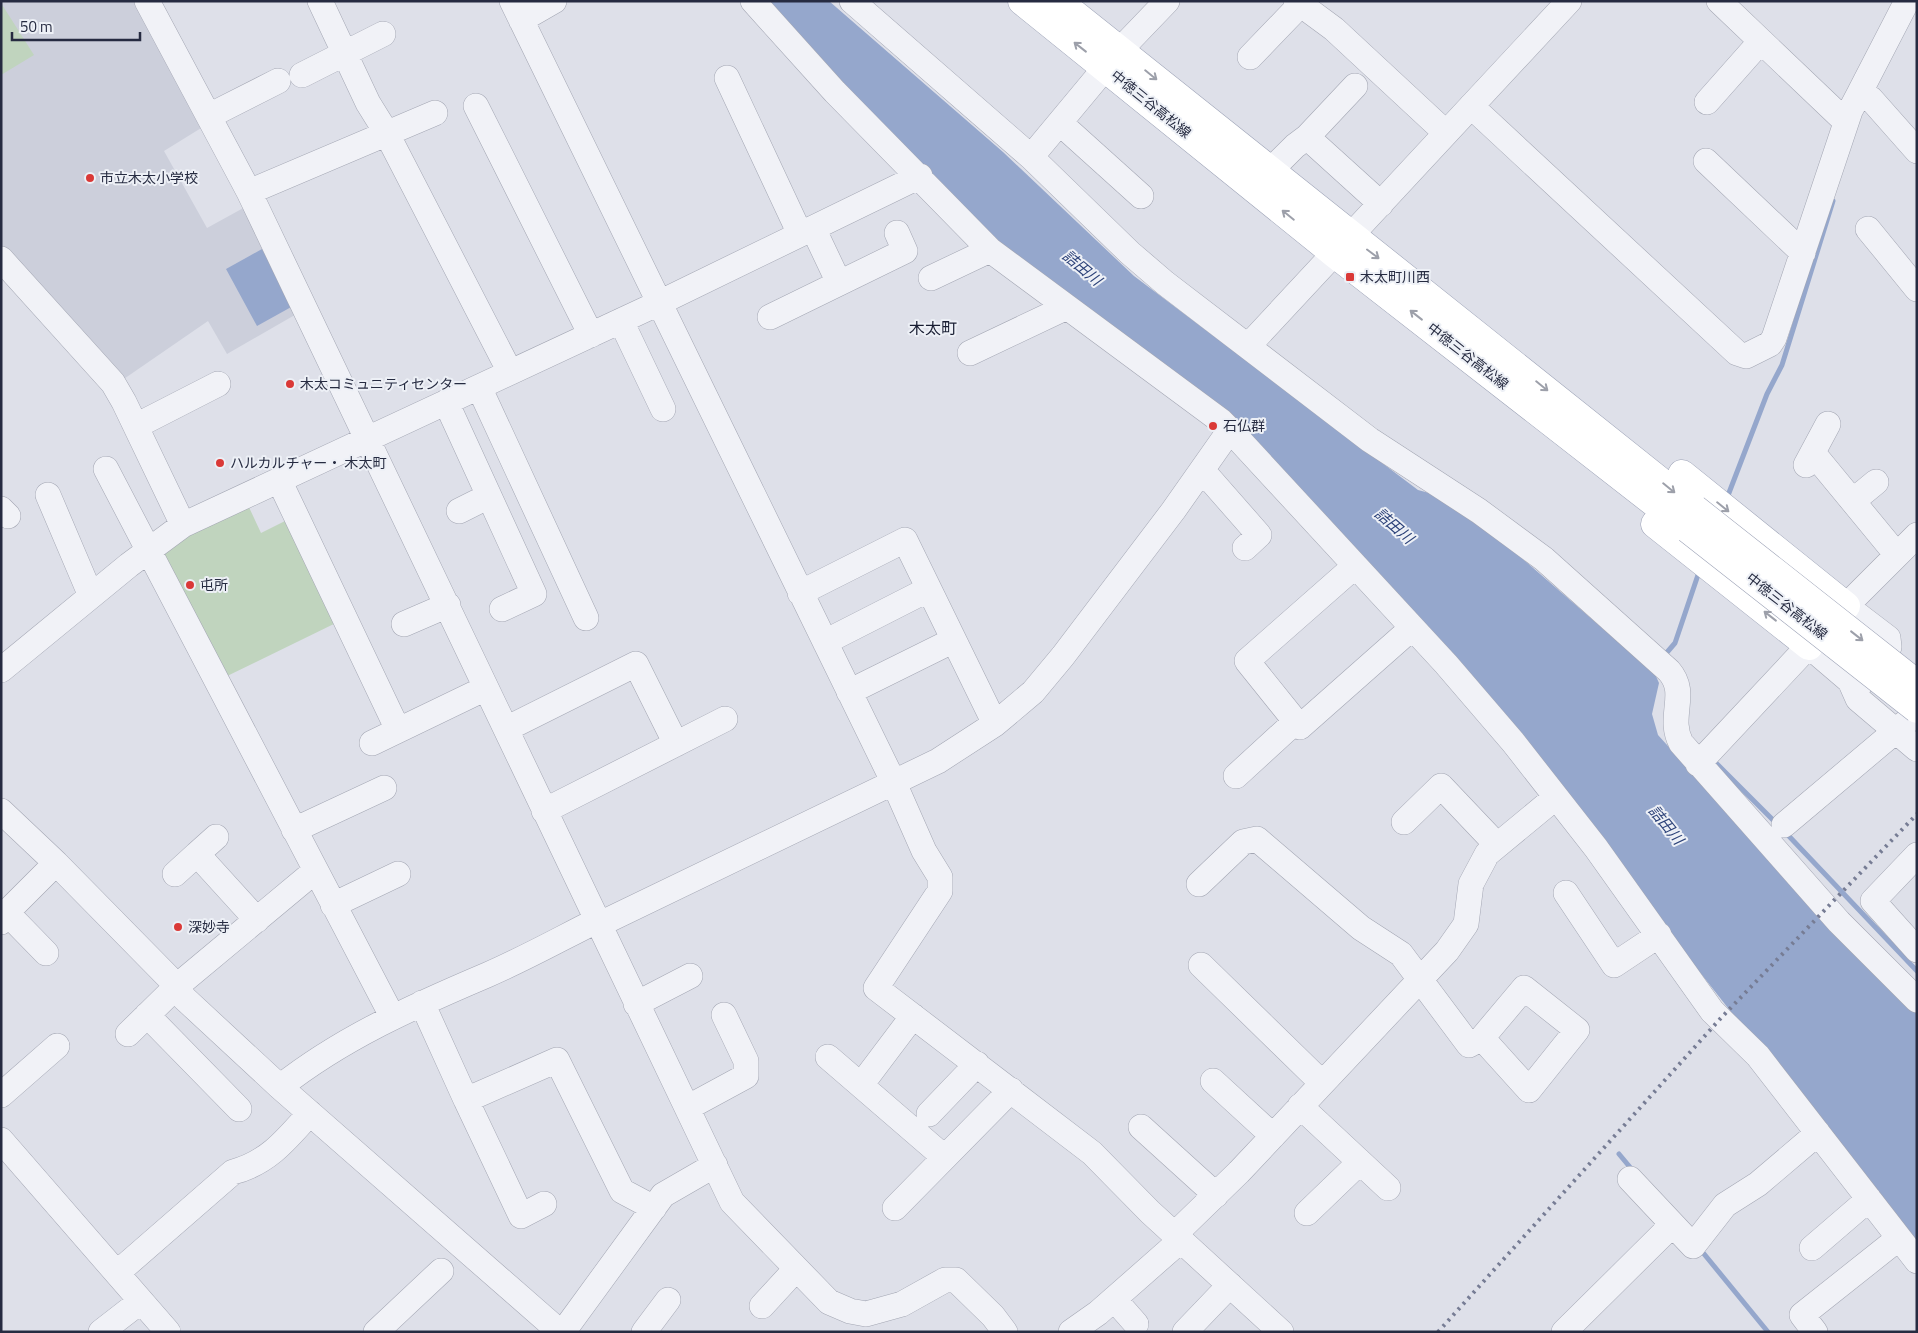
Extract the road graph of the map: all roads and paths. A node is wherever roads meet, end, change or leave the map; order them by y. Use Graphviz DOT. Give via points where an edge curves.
graph roads {
  1 [pos="147,1"];
  2 [pos="320,1"];
  3 [pos="554,1"];
  4 [pos="753,1"];
  5 [pos="852,1"];
  6 [pos="1022,1"];
  7 [pos="1058,1"];
  8 [pos="1167,1"];
  9 [pos="1569,1"];
  10 [pos="1719,1"];
  11 [pos="1907,1"];
  12 [pos="1298,3"];
  13 [pos="517,11"];
  14 [pos="383,34"];
  15 [pos="1761,41"];
  16 [pos="345,53"];
  17 [pos="1250,57"];
  18 [pos="1113,59"];
  19 [pos="302,74"];
  20 [pos="727,78"];
  21 [pos="278,81"];
  22 [pos="1355,86"];
  23 [pos="1860,92"];
  24 [pos="1706,102"];
  25 [pos="476,106"];
  26 [pos="1471,106"];
  27 [pos="435,113"];
  28 [pos="208,116"];
  29 [pos="1060,122"];
  30 [pos="1846,122"];
  31 [pos="386,132"];
  32 [pos="1446,133"];
  33 [pos="1307,138"];
  34 [pos="1917,151"];
  35 [pos="1031,157"];
  36 [pos="1706,161"];
  37 [pos="1270,171"];
  38 [pos="920,176"];
  39 [pos="249,192"];
  40 [pos="1141,196"];
  41 [pos="1381,204"];
  42 [pos="1868,230"];
  43 [pos="807,231"];
  44 [pos="898,233"];
  45 [pos="1343,245"];
  46 [pos="990,250"];
  47 [pos="1803,253"];
  48 [pos="1,259"];
  49 [pos="931,278"];
  50 [pos="839,283"];
  51 [pos="1917,289"];
  52 [pos="659,303"];
  53 [pos="1067,308"];
  54 [pos="770,317"];
  55 [pos="1456,317"];
  56 [pos="621,321"];
  57 [pos="591,335"];
  58 [pos="1249,345"];
  59 [pos="1456,346"];
  60 [pos="970,353"];
  61 [pos="510,372"];
  62 [pos="218,384"];
  63 [pos="479,387"];
  64 [pos="446,402"];
  65 [pos="663,409"];
  66 [pos="1828,424"];
  67 [pos="136,426"];
  68 [pos="1230,430"];
  69 [pos="367,438"];
  70 [pos="106,469"];
  71 [pos="1202,470"];
  72 [pos="280,480"];
  73 [pos="1876,482"];
  74 [pos="48,496"];
  75 [pos="489,496"];
  76 [pos="1853,501"];
  77 [pos="459,511"];
  78 [pos="1692,519"];
  79 [pos="183,525"];
  80 [pos="1917,535"];
  81 [pos="1257,536"];
  82 [pos="149,549"];
  83 [pos="1897,555"];
  84 [pos="1355,566"];
  85 [pos="929,589"];
  86 [pos="800,593"];
  87 [pos="91,596"];
  88 [pos="448,605"];
  89 [pos="1846,606"];
  90 [pos="502,609"];
  91 [pos="586,618"];
  92 [pos="404,624"];
  93 [pos="1412,628"];
  94 [pos="954,640"];
  95 [pos="824,642"];
  96 [pos="1809,646"];
  97 [pos="1,670"];
  98 [pos="1850,681"];
  99 [pos="1917,684"];
  100 [pos="486,688"];
  101 [pos="849,692"];
  102 [pos="1917,711"];
  103 [pos="725,719"];
  104 [pos="1296,721"];
  105 [pos="995,724"];
  106 [pos="506,729"];
  107 [pos="398,730"];
  108 [pos="1894,731"];
  109 [pos="372,743"];
  110 [pos="676,744"];
  111 [pos="1917,749"];
  112 [pos="1698,764"];
  113 [pos="1236,776"];
  114 [pos="894,783"];
  115 [pos="384,788"];
  116 [pos="1556,797"];
  117 [pos="1,811"];
  118 [pos="544,811"];
  119 [pos="1404,822"];
  120 [pos="1784,826"];
  121 [pos="294,830"];
  122 [pos="216,837"];
  123 [pos="1497,846"];
  124 [pos="196,854"];
  125 [pos="1917,855"];
  126 [pos="56,863"];
  127 [pos="315,871"];
  128 [pos="175,874"];
  129 [pos="398,874"];
  130 [pos="1199,884"];
  131 [pos="1566,893"];
  132 [pos="333,905"];
  133 [pos="5,919"];
  134 [pos="257,920"];
  135 [pos="597,923"];
  136 [pos="1659,935"];
  137 [pos="1917,950"];
  138 [pos="46,953"];
  139 [pos="1202,965"];
  140 [pos="690,976"];
  141 [pos="1419,978"];
  142 [pos="177,986"];
  143 [pos="1917,1000"];
  144 [pos="422,1003"];
  145 [pos="636,1004"];
  146 [pos="147,1015"];
  147 [pos="724,1015"];
  148 [pos="392,1016"];
  149 [pos="913,1016"];
  150 [pos="128,1034"];
  151 [pos="1482,1038"];
  152 [pos="57,1046"];
  153 [pos="828,1057"];
  154 [pos="977,1064"];
  155 [pos="1213,1081"];
  156 [pos="1322,1083"];
  157 [pos="861,1085"];
  158 [pos="280,1087"];
  159 [pos="1011,1090"];
  160 [pos="1,1095"];
  161 [pos="466,1100"];
  162 [pos="1300,1106"];
  163 [pos="687,1108"];
  164 [pos="239,1109"];
  165 [pos="310,1113"];
  166 [pos="928,1114"];
  167 [pos="1141,1127"];
  168 [pos="1818,1134"];
  169 [pos="1273,1136"];
  170 [pos="1,1140"];
  171 [pos="944,1157"];
  172 [pos="1360,1162"];
  173 [pos="715,1165"];
  174 [pos="1630,1179"];
  175 [pos="1388,1188"];
  176 [pos="1216,1195"];
  177 [pos="1869,1199"];
  178 [pos="544,1204"];
  179 [pos="654,1208"];
  180 [pos="895,1208"];
  181 [pos="1307,1213"];
  182 [pos="1672,1225"];
  183 [pos="1178,1237"];
  184 [pos="1898,1238"];
  185 [pos="1812,1248"];
  186 [pos="1917,1261"];
  187 [pos="796,1269"];
  188 [pos="441,1271"];
  189 [pos="117,1273"];
  190 [pos="1230,1285"];
  191 [pos="1114,1299"];
  192 [pos="668,1300"];
  193 [pos="141,1301"];
  194 [pos="762,1306"];
  195 [pos="1136,1324"];
  196 [pos="101,1332"];
  197 [pos="168,1332"];
  198 [pos="376,1332"];
  199 [pos="562,1332"];
  200 [pos="644,1332"];
  201 [pos="1005,1332"];
  202 [pos="1071,1332"];
  203 [pos="1185,1332"];
  204 [pos="1280,1332"];
  205 [pos="1564,1332"];
  206 [pos="1815,1332"];
  1 -- 28 [label="street"];
  2 -- 16 [label="street"];
  3 -- 13 [label="street"];
  4 -- 38 [label="street" via="835,92"];
  5 -- 35 [label="street"];
  18 -- 6 [label="main road, 中徳三谷高松線, one-way"];
  7 -- 18 [label="main road, 中徳三谷高松線"];
  8 -- 18 [label="street"];
  9 -- 26 [label="street"];
  10 -- 15 [label="street"];
  11 -- 23 [label="street"];
  12 -- 17 [label="street"];
  12 -- 32 [label="street" via="1334,28"];
  13 -- 52 [label="street"];
  14 -- 16 [label="street"];
  15 -- 24 [label="street"];
  15 -- 30 [label="street"];
  16 -- 19 [label="street"];
  16 -- 31 [label="street" via="368,103"];
  18 -- 29 [label="street"];
  18 -- 37 [label="main road, 中徳三谷高松線, one-way"];
  45 -- 18 [label="main road, 中徳三谷高松線, one-way"];
  20 -- 43 [label="street"];
  21 -- 28 [label="street"];
  22 -- 33 [label="street"];
  23 -- 30 [label="street"];
  23 -- 34 [label="street"];
  25 -- 57 [label="street"];
  26 -- 32 [label="street"];
  26 -- 47 [label="street" via="1737,353 1746,356 1770,344 1774,338"];
  27 -- 31 [label="street"];
  28 -- 39 [label="street"];
  29 -- 35 [label="street"];
  29 -- 40 [label="street"];
  30 -- 47 [label="street"];
  31 -- 39 [label="street"];
  31 -- 61 [label="street"];
  32 -- 41 [label="street"];
  33 -- 37 [label="street"];
  33 -- 41 [label="street"];
  35 -- 58 [label="street" via="1130,252"];
  36 -- 47 [label="street"];
  37 -- 45 [label="main road, 中徳三谷高松線"];
  38 -- 43 [label="street"];
  38 -- 46 [label="street"];
  39 -- 69 [label="street"];
  41 -- 45 [label="street"];
  42 -- 51 [label="street"];
  43 -- 50 [label="street"];
  43 -- 52 [label="street"];
  44 -- 50 [label="street" via="905,251"];
  45 -- 55 [label="main road, 中徳三谷高松線, one-way"];
  45 -- 58 [label="street"];
  59 -- 45 [label="main road, 中徳三谷高松線, one-way"];
  46 -- 49 [label="street"];
  46 -- 53 [label="street"];
  48 -- 67 [label="street" via="113,383"];
  50 -- 54 [label="street"];
  52 -- 56 [label="street"];
  52 -- 86 [label="street"];
  53 -- 60 [label="street"];
  53 -- 68 [label="street"];
  55 -- 78 [label="main road, 中徳三谷高松線, one-way"];
  55 -- 89 [label="main road, one-way" via="1543,363"];
  56 -- 57 [label="street"];
  56 -- 65 [label="street"];
  57 -- 61 [label="street"];
  58 -- 112 [label="street" via="1396,458 1480,511 1544,559 1669,671 1679,689 1675,732"];
  59 -- 78 [label="main road, 中徳三谷高松線"];
  96 -- 59 [label="main road, one-way" via="1481,383"];
  61 -- 63 [label="street"];
  62 -- 67 [label="street"];
  63 -- 64 [label="street"];
  63 -- 91 [label="street"];
  64 -- 69 [label="street"];
  64 -- 75 [label="street"];
  66 -- 76 [label="street" via="1810,459"];
  67 -- 79 [label="street"];
  68 -- 71 [label="street"];
  68 -- 84 [label="street"];
  69 -- 72 [label="street"];
  69 -- 88 [label="street"];
  70 -- 82 [label="street"];
  71 -- 81 [label="street"];
  71 -- 105 [label="street" via="1063,656 1033,692"];
  72 -- 79 [label="street"];
  72 -- 107 [label="street"];
  73 -- 76 [label="street"];
  74 -- 87 [label="street"];
  75 -- 77 [label="street"];
  75 -- 90 [label="street" via="534,594"];
  76 -- 83 [label="street"];
  78 -- 99 [label="main road, 中徳三谷高松線, one-way, bridge"];
  78 -- 102 [label="main road, 中徳三谷高松線, bridge"];
  79 -- 82 [label="street"];
  80 -- 83 [label="street"];
  82 -- 87 [label="street"];
  82 -- 121 [label="street"];
  83 -- 89 [label="street"];
  84 -- 93 [label="street"];
  84 -- 104 [label="street" via="1247,660"];
  85 -- 86 [label="street" via="905,540"];
  85 -- 94 [label="street"];
  85 -- 95 [label="street"];
  86 -- 95 [label="street"];
  87 -- 97 [label="street"];
  88 -- 92 [label="street"];
  88 -- 100 [label="street"];
  89 -- 96 [label="street"];
  89 -- 98 [label="street" via="1888,638 1889,647 1861,683"];
  93 -- 104 [label="street" via="1300,727"];
  93 -- 116 [label="street" via="1513,742"];
  94 -- 101 [label="street"];
  94 -- 105 [label="street"];
  95 -- 101 [label="street"];
  96 -- 98 [label="street"];
  96 -- 112 [label="street"];
  98 -- 108 [label="street" via="1858,699"];
  100 -- 106 [label="street"];
  100 -- 107 [label="street"];
  101 -- 114 [label="street"];
  102 -- 108 [label="street"];
  103 -- 110 [label="street"];
  104 -- 113 [label="street"];
  105 -- 114 [label="street" via="938,761"];
  106 -- 110 [label="street" via="636,664"];
  106 -- 118 [label="street"];
  107 -- 109 [label="street"];
  108 -- 111 [label="street"];
  108 -- 120 [label="street"];
  110 -- 118 [label="street"];
  112 -- 143 [label="street" via="1839,922"];
  114 -- 135 [label="street"];
  114 -- 149 [label="street" via="924,851 940,876 940,891 876,988"];
  115 -- 121 [label="street"];
  116 -- 123 [label="street"];
  116 -- 136 [label="street"];
  117 -- 126 [label="street"];
  118 -- 135 [label="street"];
  119 -- 123 [label="street" via="1441,786"];
  121 -- 127 [label="street"];
  122 -- 124 [label="street"];
  123 -- 141 [label="street" via="1487,854 1471,884 1466,924 1447,951"];
  124 -- 128 [label="street"];
  124 -- 134 [label="street"];
  125 -- 137 [label="street" via="1873,901"];
  126 -- 133 [label="street" via="9,910"];
  126 -- 142 [label="street"];
  127 -- 132 [label="street"];
  127 -- 134 [label="street"];
  129 -- 132 [label="street"];
  130 -- 141 [label="street" via="1242,842 1257,838 1361,928 1401,954"];
  131 -- 136 [label="street" via="1614,965"];
  132 -- 148 [label="street"];
  133 -- 138 [label="street"];
  134 -- 142 [label="street"];
  135 -- 144 [label="street"];
  135 -- 145 [label="street"];
  136 -- 168 [label="street" via="1712,1011 1758,1056"];
  139 -- 156 [label="street"];
  140 -- 145 [label="street"];
  141 -- 151 [label="street" via="1469,1045"];
  141 -- 156 [label="street"];
  142 -- 146 [label="street"];
  142 -- 158 [label="street" via="184,998"];
  144 -- 148 [label="street"];
  144 -- 161 [label="street"];
  145 -- 163 [label="street"];
  146 -- 150 [label="street"];
  146 -- 164 [label="street"];
  147 -- 163 [label="street" via="746,1061 746,1076"];
  148 -- 158 [label="street" via="310,1063"];
  149 -- 154 [label="street"];
  149 -- 157 [label="street"];
  152 -- 160 [label="street"];
  153 -- 157 [label="street"];
  154 -- 159 [label="street"];
  154 -- 166 [label="street"];
  155 -- 169 [label="street"];
  156 -- 162 [label="street"];
  157 -- 171 [label="street"];
  158 -- 165 [label="street"];
  159 -- 171 [label="street"];
  159 -- 183 [label="street" via="1092,1153"];
  161 -- 178 [label="street" via="521,1216"];
  161 -- 179 [label="street" via="557,1060 622,1191"];
  162 -- 169 [label="street"];
  162 -- 172 [label="street"];
  163 -- 173 [label="street"];
  165 -- 189 [label="street" via="274,1152 248,1168 233,1172"];
  165 -- 199 [label="street"];
  167 -- 176 [label="street"];
  168 -- 177 [label="street"];
  168 -- 182 [label="street" via="1758,1184 1725,1205 1695,1243"];
  169 -- 176 [label="street"];
  170 -- 189 [label="street"];
  171 -- 180 [label="street"];
  172 -- 175 [label="street"];
  172 -- 181 [label="street"];
  173 -- 179 [label="street" via="663,1195"];
  173 -- 187 [label="street" via="732,1202"];
  174 -- 182 [label="street"];
  176 -- 183 [label="street"];
  177 -- 184 [label="street"];
  177 -- 185 [label="street"];
  179 -- 199 [label="street"];
  182 -- 205 [label="street"];
  183 -- 190 [label="street"];
  183 -- 191 [label="street"];
  184 -- 186 [label="street"];
  184 -- 206 [label="street" via="1802,1315"];
  187 -- 194 [label="street"];
  187 -- 201 [label="street" via="829,1302 866,1314 902,1304 945,1280 956,1280"];
  188 -- 198 [label="street"];
  189 -- 193 [label="street"];
  190 -- 203 [label="street"];
  190 -- 204 [label="street"];
  191 -- 195 [label="street"];
  191 -- 202 [label="street"];
  192 -- 200 [label="street"];
  193 -- 196 [label="street"];
  193 -- 197 [label="street"];
}
